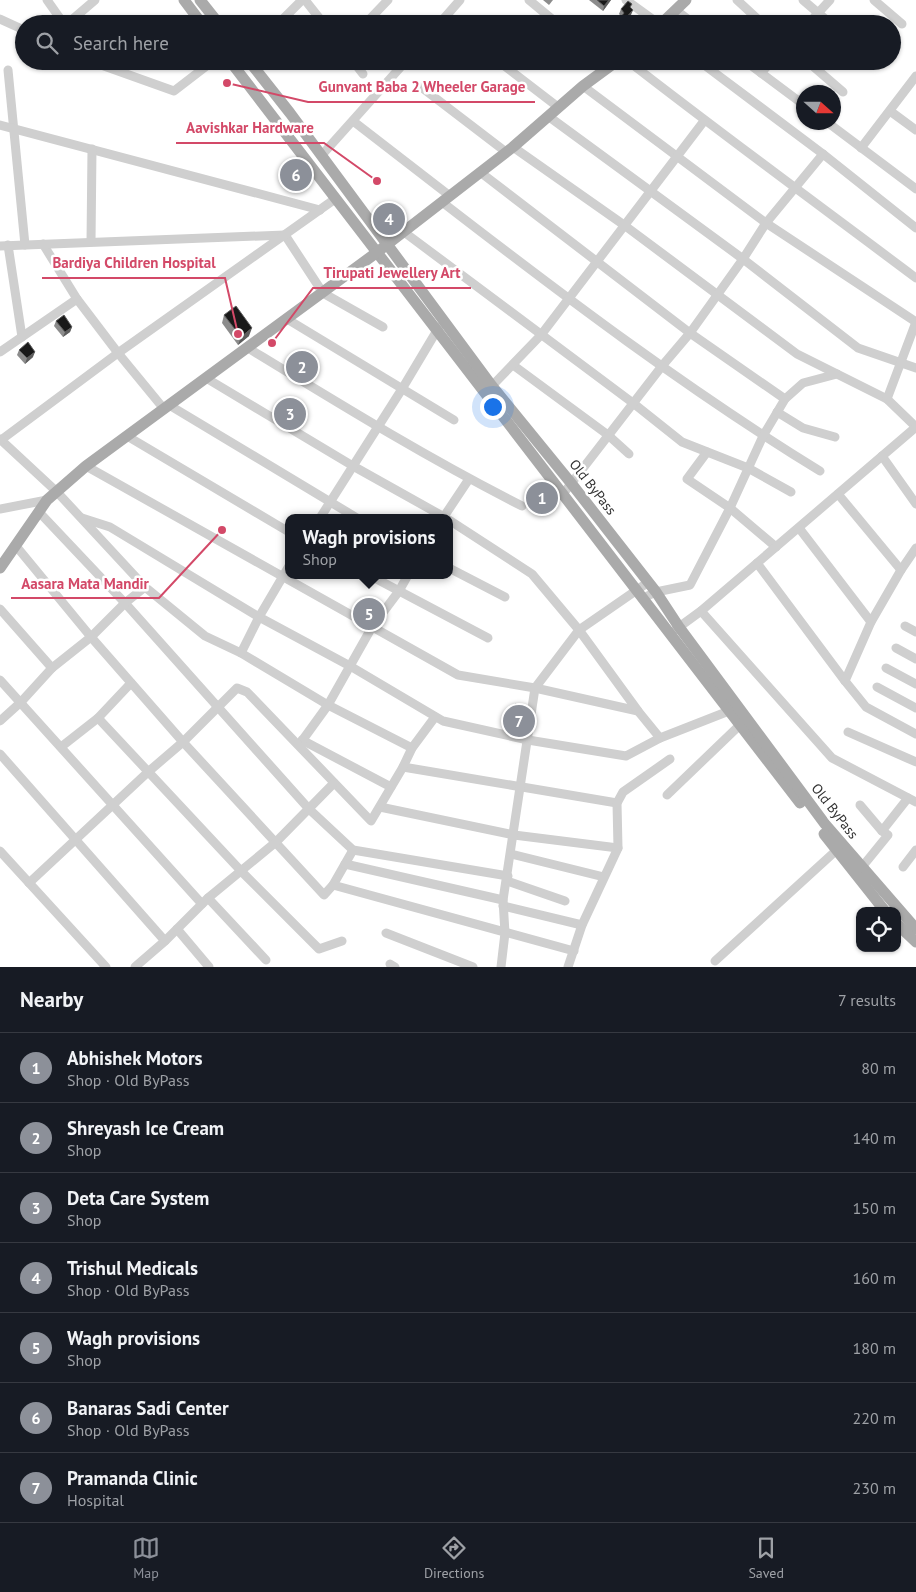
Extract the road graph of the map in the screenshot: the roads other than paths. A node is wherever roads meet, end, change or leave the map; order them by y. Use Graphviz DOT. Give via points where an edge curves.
graph roads {
  1 [pos="47,0"];
  2 [pos="95,0"];
  3 [pos="184,0"];
  4 [pos="200,0"];
  5 [pos="304,0"];
  6 [pos="388,0"];
  7 [pos="460,0"];
  8 [pos="529,0"];
  9 [pos="626,0"];
  10 [pos="736,0"];
  11 [pos="803,0"];
  12 [pos="830,0"];
  13 [pos="874,0"];
  14 [pos="681,3"];
  15 [pos="818,13"];
  16 [pos="59,15"];
  17 [pos="77,15"];
  18 [pos="195,15"];
  19 [pos="212,15"];
  20 [pos="288,15"];
  21 [pos="316,15"];
  22 [pos="374,15"];
  23 [pos="449,15"];
  24 [pos="547,15"];
  25 [pos="647,15"];
  26 [pos="669,15"];
  27 [pos="688,15"];
  28 [pos="753,15"];
  29 [pos="820,15"];
  30 [pos="892,15"];
  31 [pos="0,19"];
  32 [pos="15,26"];
  33 [pos="8,70"];
  34 [pos="113,70"];
  35 [pos="201,70"];
  36 [pos="239,70"];
  37 [pos="256,70"];
  38 [pos="359,70"];
  39 [pos="398,70"];
  40 [pos="510,70"];
  41 [pos="602,70"];
  42 [pos="640,70"];
  43 [pos="711,70"];
  44 [pos="757,70"];
  45 [pos="764,70"];
  46 [pos="817,70"];
  47 [pos="761,73"];
  48 [pos="362,74"];
  49 [pos="916,76"];
  50 [pos="583,86"];
  51 [pos="421,87"];
  52 [pos="843,92"];
  53 [pos="796,99"];
  54 [pos="558,107"];
  55 [pos="890,111"];
  56 [pos="548,116"];
  57 [pos="704,120"];
  58 [pos="353,121"];
  59 [pos="0,125"];
  60 [pos="15,130"];
  61 [pos="837,130"];
  62 [pos="916,130"];
  63 [pos="861,148"];
  64 [pos="92,149"];
  65 [pos="510,149"];
  66 [pos="823,154"];
  67 [pos="321,156"];
  68 [pos="676,156"];
  69 [pos="480,172"];
  70 [pos="796,187"];
  71 [pos="916,189"];
  72 [pos="650,190"];
  73 [pos="335,199"];
  74 [pos="446,199"];
  75 [pos="320,210"];
  76 [pos="766,223"];
  77 [pos="624,226"];
  78 [pos="916,228"];
  79 [pos="404,232"];
  80 [pos="285,235"];
  81 [pos="91,242"];
  82 [pos="43,244"];
  83 [pos="25,245"];
  84 [pos="4,246"];
  85 [pos="386,246"];
  86 [pos="376,254"];
  87 [pos="744,259"];
  88 [pos="596,262"];
  89 [pos="916,278"];
  90 [pos="323,293"];
  91 [pos="717,296"];
  92 [pos="77,299"];
  93 [pos="568,299"];
  94 [pos="287,319"];
  95 [pos="916,322"];
  96 [pos="440,326"];
  97 [pos="383,327"];
  98 [pos="690,333"];
  99 [pos="541,334"];
  100 [pos="22,337"];
  101 [pos="248,348"];
  102 [pos="0,352"];
  103 [pos="118,353"];
  104 [pos="899,363"];
  105 [pos="513,365"];
  106 [pos="662,366"];
  107 [pos="916,368"];
  108 [pos="837,374"];
  109 [pos="206,378"];
  110 [pos="402,389"];
  111 [pos="488,390"];
  112 [pos="785,399"];
  113 [pos="887,399"];
  114 [pos="633,403"];
  115 [pos="166,407"];
  116 [pos="777,412"];
  117 [pos="454,420"];
  118 [pos="916,427"];
  119 [pos="377,428"];
  120 [pos="608,435"];
  121 [pos="127,436"];
  122 [pos="763,436"];
  123 [pos="835,437"];
  124 [pos="0,440"];
  125 [pos="707,452"];
  126 [pos="629,454"];
  127 [pos="882,456"];
  128 [pos="86,466"];
  129 [pos="353,466"];
  130 [pos="748,468"];
  131 [pos="820,472"];
  132 [pos="469,479"];
  133 [pos="571,483"];
  134 [pos="58,492"];
  135 [pos="791,492"];
  136 [pos="563,494"];
  137 [pos="838,494"];
  138 [pos="47,500"];
  139 [pos="329,503"];
  140 [pos="916,504"];
  141 [pos="522,506"];
  142 [pos="730,508"];
  143 [pos="0,509"];
  144 [pos="39,512"];
  145 [pos="322,514"];
  146 [pos="350,514"];
  147 [pos="438,514"];
  148 [pos="447,514"];
  149 [pos="82,518"];
  150 [pos="453,523"];
  151 [pos="799,528"];
  152 [pos="285,530"];
  153 [pos="16,546"];
  154 [pos="776,547"];
  155 [pos="916,548"];
  156 [pos="757,563"];
  157 [pos="0,568"];
  158 [pos="453,570"];
  159 [pos="901,570"];
  160 [pos="285,572"];
  161 [pos="282,577"];
  162 [pos="285,579"];
  163 [pos="286,579"];
  164 [pos="377,579"];
  165 [pos="406,579"];
  166 [pos="647,583"];
  167 [pos="145,587"];
  168 [pos="399,590"];
  169 [pos="656,592"];
  170 [pos="640,594"];
  171 [pos="505,597"];
  172 [pos="125,603"];
  173 [pos="0,609"];
  174 [pos="701,611"];
  175 [pos="259,617"];
  176 [pos="871,622"];
  177 [pos="905,626"];
  178 [pos="372,627"];
  179 [pos="579,630"];
  180 [pos="675,630"];
  181 [pos="916,632"];
  182 [pos="91,637"];
  183 [pos="488,638"];
  184 [pos="896,648"];
  185 [pos="241,653"];
  186 [pos="916,659"];
  187 [pos="350,666"];
  188 [pos="52,668"];
  189 [pos="886,668"];
  190 [pos="0,680"];
  191 [pos="845,682"];
  192 [pos="131,683"];
  193 [pos="916,684"];
  194 [pos="877,687"];
  195 [pos="535,688"];
  196 [pos="21,702"];
  197 [pos="328,705"];
  198 [pos="219,708"];
  199 [pos="916,708"];
  200 [pos="734,709"];
  201 [pos="638,711"];
  202 [pos="435,717"];
  203 [pos="98,718"];
  204 [pos="0,721"];
  205 [pos="744,722"];
  206 [pos="848,732"];
  207 [pos="916,734"];
  208 [pos="660,738"];
  209 [pos="528,740"];
  210 [pos="183,742"];
  211 [pos="301,742"];
  212 [pos="62,747"];
  213 [pos="412,748"];
  214 [pos="0,754"];
  215 [pos="670,759"];
  216 [pos="916,762"];
  217 [pos="403,767"];
  218 [pos="148,772"];
  219 [pos="334,783"];
  220 [pos="391,787"];
  221 [pos="520,787"];
  222 [pos="667,795"];
  223 [pos="912,800"];
  224 [pos="617,803"];
  225 [pos="113,805"];
  226 [pos="860,805"];
  227 [pos="380,807"];
  228 [pos="309,809"];
  229 [pos="882,831"];
  230 [pos="514,835"];
  231 [pos="75,838"];
  232 [pos="276,842"];
  233 [pos="618,848"];
  234 [pos="840,848"];
  235 [pos="353,850"];
  236 [pos="916,850"];
  237 [pos="0,851"];
  238 [pos="511,854"];
  239 [pos="345,864"];
  240 [pos="862,867"];
  241 [pos="903,867"];
  242 [pos="242,872"];
  243 [pos="604,877"];
  244 [pos="507,878"];
  245 [pos="29,883"];
  246 [pos="333,885"];
  247 [pos="205,901"];
  248 [pos="565,901"];
  249 [pos="503,903"];
  250 [pos="882,907"];
  251 [pos="582,925"];
  252 [pos="901,928"];
  253 [pos="177,929"];
  254 [pos="916,929"];
  255 [pos="386,933"];
  256 [pos="505,933"];
  257 [pos="165,941"];
  258 [pos="342,941"];
  259 [pos="916,942"];
  260 [pos="574,951"];
  261 [pos="266,960"];
  262 [pos="715,961"];
  263 [pos="141,965"];
  264 [pos="106,967"];
  265 [pos="209,967"];
  266 [pos="473,967"];
  267 [pos="501,967"];
  268 [pos="568,967"];
  1 -- 16 [label="street"];
  2 -- 17 [label="street"];
  3 -- 18 [label="main road"];
  4 -- 19 [label="main road"];
  5 -- 20 [label="street"];
  5 -- 21 [label="street"];
  6 -- 22 [label="street"];
  7 -- 23 [label="street"];
  8 -- 24 [label="street"];
  9 -- 25 [label="street"];
  10 -- 28 [label="street"];
  11 -- 15 [label="street"];
  12 -- 15 [label="street"];
  13 -- 30 [label="street"];
  14 -- 26 [label="main road"];
  14 -- 27 [label="street"];
  15 -- 29 [label="street"];
  31 -- 32 [label="street"];
  33 -- 60 [label="street"];
  34 -- 35 [label="street" via="174,91"];
  36 -- 73 [label="main road, Old ByPass"];
  37 -- 67 [label="main road, Old ByPass"];
  38 -- 48 [label="street"];
  39 -- 58 [label="street"];
  40 -- 54 [label="street"];
  41 -- 50 [label="main road"];
  42 -- 57 [label="street"];
  43 -- 66 [label="street"];
  44 -- 47 [label="street"];
  45 -- 47 [label="street"];
  46 -- 52 [label="street"];
  47 -- 53 [label="street"];
  49 -- 55 [label="street"];
  50 -- 54 [label="main road"];
  50 -- 68 [label="street"];
  51 -- 65 [label="street"];
  54 -- 56 [label="main road"];
  55 -- 62 [label="street"];
  55 -- 63 [label="street"];
  56 -- 65 [label="main road"];
  56 -- 72 [label="street"];
  57 -- 68 [label="street"];
  57 -- 70 [label="street"];
  58 -- 67 [label="street"];
  58 -- 74 [label="street"];
  59 -- 60 [label="street"];
  60 -- 64 [label="street"];
  60 -- 83 [label="street"];
  61 -- 63 [label="street"];
  63 -- 71 [label="street"];
  64 -- 75 [label="street"];
  64 -- 81 [label="street"];
  65 -- 69 [label="main road"];
  65 -- 77 [label="street"];
  66 -- 70 [label="street"];
  66 -- 78 [label="street"];
  67 -- 85 [label="main road, Old ByPass"];
  68 -- 72 [label="street"];
  68 -- 76 [label="street"];
  69 -- 74 [label="main road"];
  69 -- 88 [label="street"];
  70 -- 76 [label="street"];
  70 -- 89 [label="street"];
  72 -- 77 [label="street"];
  72 -- 87 [label="street"];
  73 -- 75 [label="street"];
  73 -- 86 [label="main road, Old ByPass"];
  74 -- 79 [label="main road"];
  74 -- 93 [label="street"];
  75 -- 80 [label="street"];
  76 -- 87 [label="street"];
  76 -- 95 [label="street"];
  77 -- 88 [label="street"];
  77 -- 91 [label="street"];
  79 -- 85 [label="main road"];
  79 -- 99 [label="street"];
  80 -- 81 [label="street"];
  80 -- 90 [label="street"];
  80 -- 103 [label="street"];
  81 -- 82 [label="street"];
  82 -- 83 [label="street"];
  82 -- 92 [label="street"];
  83 -- 84 [label="street"];
  84 -- 100 [label="street"];
  85 -- 86 [label="main road"];
  85 -- 96 [label="main road, Old ByPass"];
  86 -- 90 [label="main road"];
  86 -- 96 [label="main road, Old ByPass"];
  87 -- 91 [label="street"];
  87 -- 104 [label="street" via="858,348"];
  88 -- 93 [label="street"];
  88 -- 98 [label="street"];
  90 -- 94 [label="main road"];
  90 -- 97 [label="street"];
  91 -- 98 [label="street"];
  91 -- 108 [label="street" via="796,354"];
  92 -- 100 [label="street"];
  92 -- 103 [label="street"];
  93 -- 99 [label="street"];
  93 -- 106 [label="street"];
  94 -- 101 [label="main road"];
  94 -- 110 [label="street"];
  95 -- 104 [label="street"];
  96 -- 110 [label="street"];
  96 -- 111 [label="main road, Old ByPass"];
  98 -- 106 [label="street"];
  98 -- 112 [label="street"];
  99 -- 105 [label="street"];
  99 -- 114 [label="street"];
  100 -- 102 [label="street"];
  101 -- 109 [label="main road"];
  101 -- 119 [label="street"];
  103 -- 115 [label="street"];
  103 -- 124 [label="street"];
  104 -- 107 [label="street"];
  104 -- 113 [label="street"];
  105 -- 111 [label="street"];
  105 -- 120 [label="street"];
  106 -- 114 [label="street"];
  106 -- 122 [label="street"];
  108 -- 112 [label="street" via="803,383"];
  108 -- 113 [label="street"];
  109 -- 115 [label="main road"];
  109 -- 129 [label="street"];
  110 -- 117 [label="street"];
  110 -- 119 [label="street"];
  111 -- 133 [label="main road, Old ByPass"];
  111 -- 136 [label="main road, Old ByPass"];
  112 -- 116 [label="street"];
  113 -- 118 [label="street"];
  114 -- 120 [label="street"];
  114 -- 125 [label="street" via="682,442"];
  115 -- 121 [label="main road"];
  115 -- 139 [label="street"];
  116 -- 122 [label="street"];
  116 -- 123 [label="street" via="803,428"];
  118 -- 127 [label="street"];
  119 -- 129 [label="street"];
  119 -- 132 [label="street"];
  120 -- 126 [label="street"];
  120 -- 133 [label="street"];
  121 -- 128 [label="main road"];
  121 -- 152 [label="street"];
  122 -- 130 [label="street"];
  122 -- 131 [label="street"];
  124 -- 134 [label="street"];
  125 -- 130 [label="street"];
  125 -- 142 [label="street" via="687,479"];
  127 -- 137 [label="street"];
  127 -- 140 [label="street"];
  128 -- 134 [label="main road"];
  128 -- 161 [label="street"];
  129 -- 139 [label="street"];
  129 -- 147 [label="street"];
  130 -- 135 [label="street"];
  130 -- 142 [label="street"];
  132 -- 141 [label="street"];
  132 -- 148 [label="street"];
  133 -- 136 [label="street"];
  133 -- 166 [label="main road, Old ByPass"];
  134 -- 138 [label="main road"];
  134 -- 149 [label="street"];
  136 -- 170 [label="main road, Old ByPass"];
  137 -- 151 [label="street"];
  137 -- 159 [label="street"];
  138 -- 143 [label="street"];
  138 -- 144 [label="main road"];
  139 -- 145 [label="street"];
  139 -- 146 [label="street"];
  142 -- 154 [label="street"];
  142 -- 169 [label="street" via="690,585"];
  144 -- 153 [label="main road"];
  144 -- 172 [label="street"];
  149 -- 167 [label="street"];
  149 -- 175 [label="street" via="110,527"];
  150 -- 179 [label="street" via="532,574"];
  151 -- 154 [label="street"];
  151 -- 176 [label="street"];
  153 -- 157 [label="main road"];
  153 -- 182 [label="street"];
  154 -- 156 [label="street"];
  155 -- 159 [label="street"];
  156 -- 174 [label="street"];
  156 -- 191 [label="street"];
  158 -- 171 [label="street"];
  159 -- 176 [label="street"];
  160 -- 161 [label="street"];
  161 -- 162 [label="street"];
  161 -- 175 [label="street"];
  163 -- 178 [label="street"];
  164 -- 168 [label="street"];
  165 -- 168 [label="street"];
  166 -- 169 [label="main road, Old ByPass"];
  166 -- 170 [label="street"];
  167 -- 172 [label="street"];
  167 -- 185 [label="street" via="205,636"];
  168 -- 178 [label="street"];
  168 -- 183 [label="street"];
  169 -- 170 [label="street"];
  169 -- 180 [label="main road, Old ByPass"];
  170 -- 179 [label="street"];
  170 -- 180 [label="main road, Old ByPass"];
  172 -- 182 [label="street"];
  172 -- 198 [label="street"];
  173 -- 188 [label="street"];
  174 -- 180 [label="street"];
  174 -- 223 [label="street" via="832,758"];
  175 -- 185 [label="street"];
  175 -- 187 [label="street"];
  176 -- 191 [label="street"];
  177 -- 181 [label="street"];
  178 -- 187 [label="street"];
  178 -- 195 [label="street" via="458,675"];
  179 -- 195 [label="street"];
  179 -- 201 [label="street"];
  180 -- 200 [label="main road, Old ByPass"];
  182 -- 188 [label="street"];
  182 -- 192 [label="street"];
  184 -- 186 [label="street"];
  185 -- 197 [label="street"];
  187 -- 197 [label="street"];
  187 -- 202 [label="street"];
  188 -- 196 [label="street"];
  189 -- 193 [label="street"];
  190 -- 196 [label="street"];
  191 -- 207 [label="street" via="866,707"];
  192 -- 203 [label="street"];
  192 -- 210 [label="street"];
  194 -- 199 [label="street"];
  195 -- 201 [label="street"];
  195 -- 209 [label="street"];
  196 -- 204 [label="street"];
  196 -- 212 [label="street"];
  197 -- 211 [label="street"];
  197 -- 213 [label="street"];
  198 -- 210 [label="street"];
  198 -- 211 [label="street" via="234,690 243,689"];
  198 -- 228 [label="street"];
  200 -- 205 [label="main road, Old ByPass"];
  200 -- 208 [label="street"];
  201 -- 208 [label="street"];
  202 -- 209 [label="street"];
  202 -- 213 [label="street"];
  203 -- 212 [label="street"];
  203 -- 218 [label="street"];
  205 -- 222 [label="street"];
  205 -- 234 [label="main road, Old ByPass" via="825,824"];
  206 -- 216 [label="street"];
  208 -- 209 [label="street" via="626,756"];
  209 -- 221 [label="street"];
  210 -- 218 [label="street"];
  210 -- 232 [label="street"];
  211 -- 219 [label="street"];
  211 -- 220 [label="street"];
  212 -- 225 [label="street"];
  213 -- 217 [label="street"];
  214 -- 231 [label="street"];
  215 -- 224 [label="street" via="623,792"];
  217 -- 220 [label="street"];
  217 -- 221 [label="street"];
  218 -- 225 [label="street"];
  218 -- 242 [label="street"];
  219 -- 227 [label="street" via="371,821"];
  219 -- 228 [label="street"];
  220 -- 227 [label="street"];
  221 -- 224 [label="street"];
  221 -- 230 [label="street"];
  223 -- 229 [label="street"];
  224 -- 233 [label="street"];
  225 -- 231 [label="street"];
  225 -- 247 [label="street"];
  226 -- 229 [label="street"];
  227 -- 230 [label="street"];
  228 -- 232 [label="street"];
  228 -- 235 [label="street"];
  229 -- 240 [label="street" via="888,835"];
  230 -- 233 [label="street"];
  230 -- 238 [label="street"];
  231 -- 245 [label="street"];
  231 -- 257 [label="street"];
  232 -- 242 [label="street"];
  232 -- 246 [label="street" via="324,895"];
  233 -- 243 [label="street"];
  234 -- 240 [label="main road, Old ByPass"];
  234 -- 250 [label="main road, Old ByPass"];
  234 -- 262 [label="street"];
  235 -- 239 [label="street"];
  235 -- 244 [label="street"];
  236 -- 241 [label="street"];
  237 -- 245 [label="street"];
  238 -- 243 [label="street"];
  238 -- 244 [label="street"];
  239 -- 246 [label="street"];
  239 -- 249 [label="street"];
  240 -- 254 [label="main road, Old ByPass"];
  242 -- 247 [label="street"];
  242 -- 258 [label="street" via="319,949"];
  243 -- 251 [label="street"];
  244 -- 248 [label="street"];
  244 -- 249 [label="street"];
  245 -- 264 [label="street"];
  246 -- 256 [label="street"];
  247 -- 253 [label="street"];
  247 -- 261 [label="street"];
  249 -- 251 [label="street"];
  249 -- 256 [label="street"];
  251 -- 260 [label="street"];
  252 -- 259 [label="main road"];
  253 -- 257 [label="street"];
  253 -- 265 [label="street"];
  255 -- 266 [label="street"];
  256 -- 260 [label="street"];
  256 -- 267 [label="street"];
  257 -- 263 [label="street"];
  260 -- 268 [label="street"];
}
